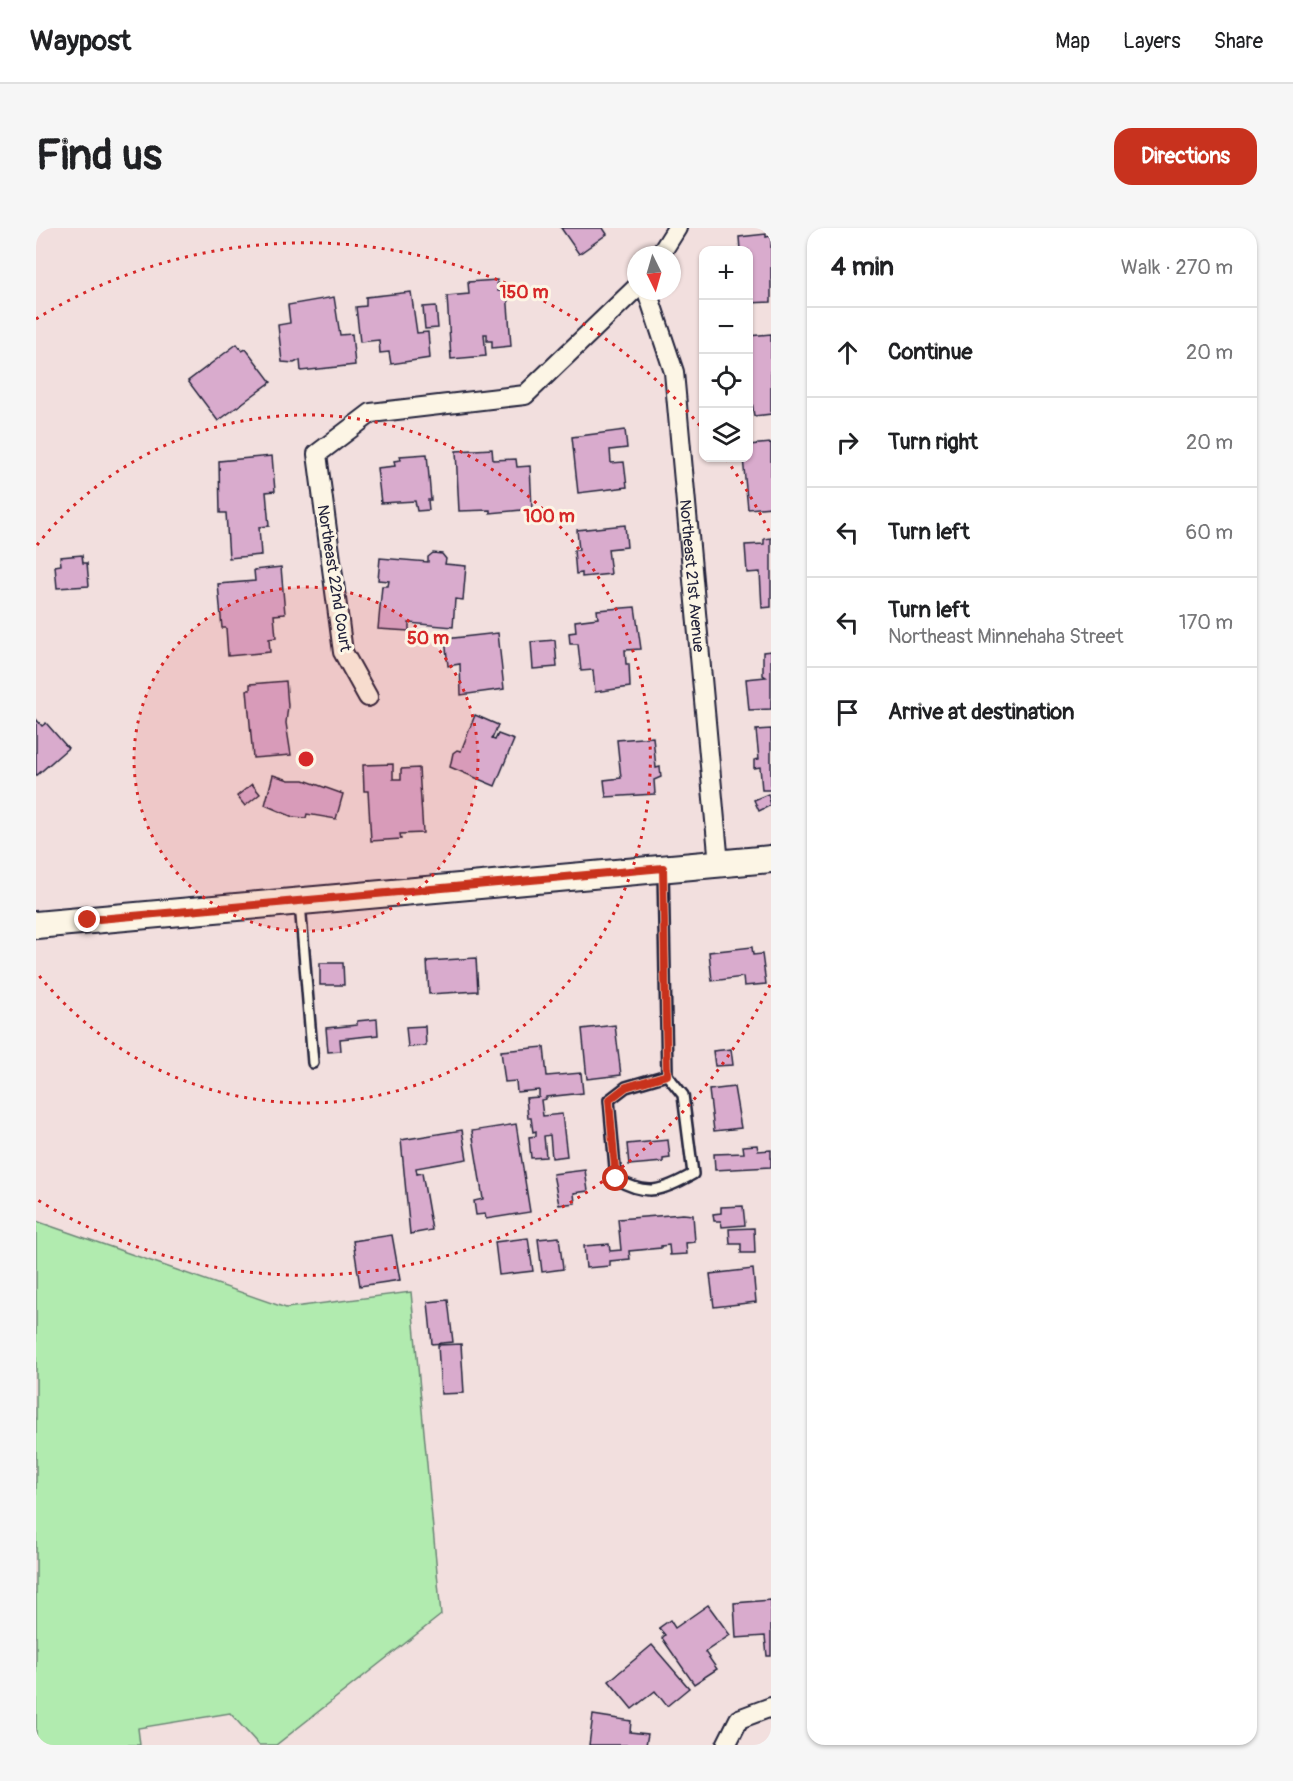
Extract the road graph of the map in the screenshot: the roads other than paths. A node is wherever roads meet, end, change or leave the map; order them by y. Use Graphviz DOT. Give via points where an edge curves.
graph roads {
  1 [pos="677,228"];
  2 [pos="666,246"];
  3 [pos="627,297"];
  4 [pos="650,300"];
  5 [pos="368,697"];
  6 [pos="771,859"];
  7 [pos="719,864"];
  8 [pos="663,868"];
  9 [pos="299,901"];
  10 [pos="36,925"];
  11 [pos="313,1063"];
  12 [pos="667,1075"];
  13 [pos="771,1707"];
  14 [pos="726,1745"];
  1 -- 2 [label="street"];
  3 -- 5 [label="street, Northeast 22nd Court" via="525,395 371,413 317,454 343,652"];
  4 -- 7 [label="street, Northeast 21st Avenue" via="674,372"];
  6 -- 7 [label="main road"];
  7 -- 8 [label="main road"];
  8 -- 9 [label="main road"];
  8 -- 12 [label="lane"];
  9 -- 10 [label="main road"];
  9 -- 11 [label="lane"];
  12 -- 12 [label="lane" via="626,1087 609,1100 616,1179 632,1188 666,1189 693,1174 683,1095"];
  13 -- 14 [label="street" via="739,1719"];
}
